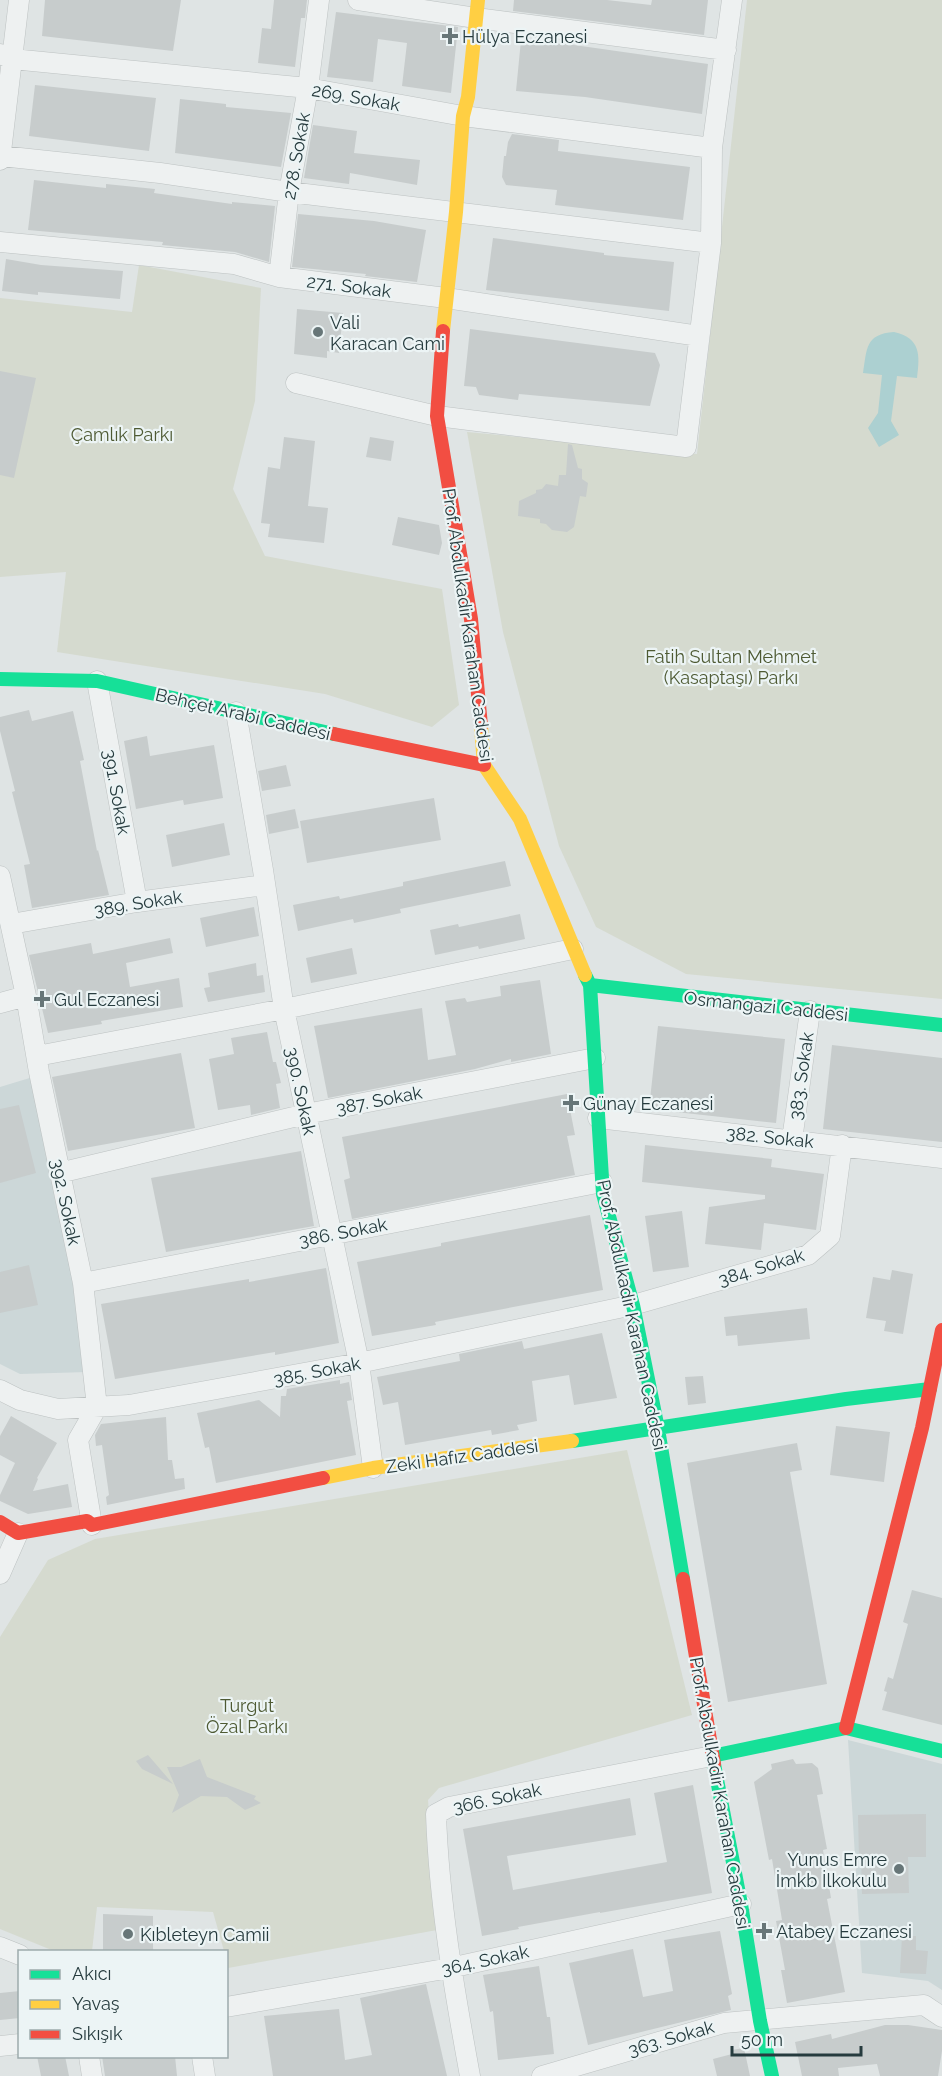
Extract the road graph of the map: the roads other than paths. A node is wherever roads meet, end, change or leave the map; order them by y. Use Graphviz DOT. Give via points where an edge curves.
graph roads {
  1 [pos="19,0"];
  2 [pos="319,0"];
  3 [pos="358,0"];
  4 [pos="732,0"];
  5 [pos="477,9"];
  6 [pos="726,50"];
  7 [pos="6,57"];
  8 [pos="308,88"];
  9 [pos="463,116"];
  10 [pos="712,148"];
  11 [pos="0,158"];
  12 [pos="289,192"];
  13 [pos="456,212"];
  14 [pos="0,242"];
  15 [pos="711,243"];
  16 [pos="279,277"];
  17 [pos="446,298"];
  18 [pos="699,336"];
  19 [pos="296,383"];
  20 [pos="437,416"];
  21 [pos="0,679"];
  22 [pos="97,681"];
  23 [pos="236,712"];
  24 [pos="484,765"];
  25 [pos="0,876"];
  26 [pos="265,885"];
  27 [pos="137,902"];
  28 [pos="11,924"];
  29 [pos="573,949"];
  30 [pos="590,985"];
  31 [pos="26,996"];
  32 [pos="0,1003"];
  33 [pos="284,1009"];
  34 [pos="810,1011"];
  35 [pos="942,1025"];
  36 [pos="37,1056"];
  37 [pos="595,1058"];
  38 [pos="306,1113"];
  39 [pos="598,1118"];
  40 [pos="792,1140"];
  41 [pos="842,1145"];
  42 [pos="942,1158"];
  43 [pos="59,1173"];
  44 [pos="602,1182"];
  45 [pos="333,1234"];
  46 [pos="83,1282"];
  47 [pos="633,1305"];
  48 [pos="942,1330"];
  49 [pos="359,1363"];
  50 [pos="930,1389"];
  51 [pos="0,1390"];
  52 [pos="97,1407"];
  53 [pos="658,1429"];
  54 [pos="373,1468"];
  55 [pos="0,1522"];
  56 [pos="92,1525"];
  57 [pos="18,1533"];
  58 [pos="0,1574"];
  59 [pos="846,1728"];
  60 [pos="942,1751"];
  61 [pos="712,1756"];
  62 [pos="741,1904"];
  63 [pos="0,1947"];
  64 [pos="18,1954"];
  65 [pos="450,1968"];
  66 [pos="228,2007"];
  67 [pos="942,2017"];
  68 [pos="760,2020"];
  69 [pos="18,2044"];
  70 [pos="0,2046"];
  71 [pos="89,2058"];
  72 [pos="202,2058"];
  73 [pos="92,2076"];
  74 [pos="205,2076"];
  75 [pos="470,2076"];
  76 [pos="542,2076"];
  77 [pos="772,2076"];
  1 -- 7 [label="street"];
  2 -- 8 [label="street, 278. Sokak"];
  3 -- 5 [label="street"];
  4 -- 6 [label="street"];
  5 -- 6 [label="street"];
  5 -- 9 [label="main road, Prof. Abdulkadir Karahan Caddesi"];
  6 -- 10 [label="street"];
  7 -- 8 [label="street, 269. Sokak"];
  7 -- 11 [label="street"];
  8 -- 9 [label="street, 269. Sokak"];
  8 -- 12 [label="street, 278. Sokak"];
  9 -- 10 [label="street, 269. Sokak"];
  9 -- 13 [label="main road, Prof. Abdulkadir Karahan Caddesi"];
  10 -- 15 [label="street"];
  11 -- 12 [label="street" via="160,173"];
  12 -- 13 [label="street"];
  12 -- 16 [label="street, 278. Sokak"];
  13 -- 15 [label="street"];
  13 -- 17 [label="main road, Prof. Abdulkadir Karahan Caddesi"];
  14 -- 16 [label="street, 271. Sokak" via="234,264"];
  15 -- 18 [label="street"];
  16 -- 17 [label="street, 271. Sokak"];
  17 -- 18 [label="street, 271. Sokak"];
  17 -- 20 [label="main road, Prof. Abdulkadir Karahan Caddesi"];
  18 -- 20 [label="street" via="686,447"];
  19 -- 20 [label="street"];
  20 -- 24 [label="main road, Prof. Abdulkadir Karahan Caddesi" via="471,619"];
  21 -- 22 [label="main road, Behçet Arabi Caddesi"];
  22 -- 23 [label="main road, Behçet Arabi Caddesi"];
  22 -- 27 [label="street, 391. Sokak"];
  23 -- 24 [label="main road, Behçet Arabi Caddesi"];
  23 -- 26 [label="street, 390. Sokak"];
  24 -- 29 [label="main road, Prof. Abdulkadir Karahan Caddesi" via="520,819"];
  25 -- 28 [label="street, 392. Sokak"];
  26 -- 27 [label="street, 389. Sokak"];
  26 -- 33 [label="street, 390. Sokak"];
  27 -- 28 [label="street, 389. Sokak"];
  28 -- 31 [label="street, 392. Sokak"];
  29 -- 30 [label="main road, Prof. Abdulkadir Karahan Caddesi"];
  29 -- 33 [label="street"];
  30 -- 34 [label="main road, Osmangazi Caddesi"];
  30 -- 37 [label="main road, Prof. Abdulkadir Karahan Caddesi"];
  31 -- 32 [label="street"];
  31 -- 36 [label="street, 392. Sokak"];
  33 -- 36 [label="street"];
  33 -- 38 [label="street, 390. Sokak"];
  34 -- 35 [label="main road, Osmangazi Caddesi"];
  34 -- 40 [label="street, 383. Sokak"];
  36 -- 43 [label="street, 392. Sokak"];
  37 -- 38 [label="street, 387. Sokak"];
  37 -- 39 [label="main road, Prof. Abdulkadir Karahan Caddesi"];
  38 -- 43 [label="street, 387. Sokak"];
  38 -- 45 [label="street, 390. Sokak"];
  39 -- 40 [label="street, 382. Sokak"];
  39 -- 44 [label="main road, Prof. Abdulkadir Karahan Caddesi"];
  40 -- 41 [label="street, 382. Sokak"];
  41 -- 42 [label="street, 382. Sokak"];
  41 -- 47 [label="street, 384. Sokak" via="830,1236 808,1255"];
  43 -- 46 [label="street, 392. Sokak"];
  44 -- 45 [label="street, 386. Sokak"];
  44 -- 47 [label="main road, Prof. Abdulkadir Karahan Caddesi"];
  45 -- 46 [label="street, 386. Sokak"];
  45 -- 49 [label="street, 390. Sokak"];
  46 -- 52 [label="street, 392. Sokak"];
  47 -- 49 [label="street, 385. Sokak"];
  47 -- 53 [label="main road, Prof. Abdulkadir Karahan Caddesi"];
  48 -- 50 [label="main road"];
  49 -- 52 [label="street, 385. Sokak" via="129,1405"];
  49 -- 54 [label="street, 390. Sokak"];
  50 -- 53 [label="main road, Zeki Hafız Caddesi"];
  50 -- 59 [label="main road"];
  51 -- 52 [label="street, 385. Sokak" via="20,1401 58,1409"];
  52 -- 56 [label="street" via="78,1440"];
  53 -- 54 [label="main road, Zeki Hafız Caddesi"];
  53 -- 61 [label="main road, Prof. Abdulkadir Karahan Caddesi"];
  54 -- 56 [label="main road, Zeki Hafız Caddesi"];
  55 -- 57 [label="main road"];
  56 -- 57 [label="main road, Zeki Hafız Caddesi" via="87,1521"];
  57 -- 58 [label="street"];
  59 -- 60 [label="main road"];
  59 -- 61 [label="main road"];
  61 -- 62 [label="main road, Prof. Abdulkadir Karahan Caddesi"];
  61 -- 65 [label="street, 366. Sokak" via="449,1807 436,1814"];
  62 -- 65 [label="street, 364. Sokak"];
  62 -- 68 [label="main road, Prof. Abdulkadir Karahan Caddesi"];
  63 -- 64 [label="street"];
  65 -- 66 [label="street, 364. Sokak"];
  65 -- 75 [label="street, 366. Sokak"];
  67 -- 68 [label="street, 363. Sokak" via="924,2005"];
  68 -- 76 [label="street, 363. Sokak" via="724,2023"];
  68 -- 77 [label="main road, Prof. Abdulkadir Karahan Caddesi"];
  69 -- 70 [label="street"];
  71 -- 73 [label="street"];
  72 -- 74 [label="street"];
}
